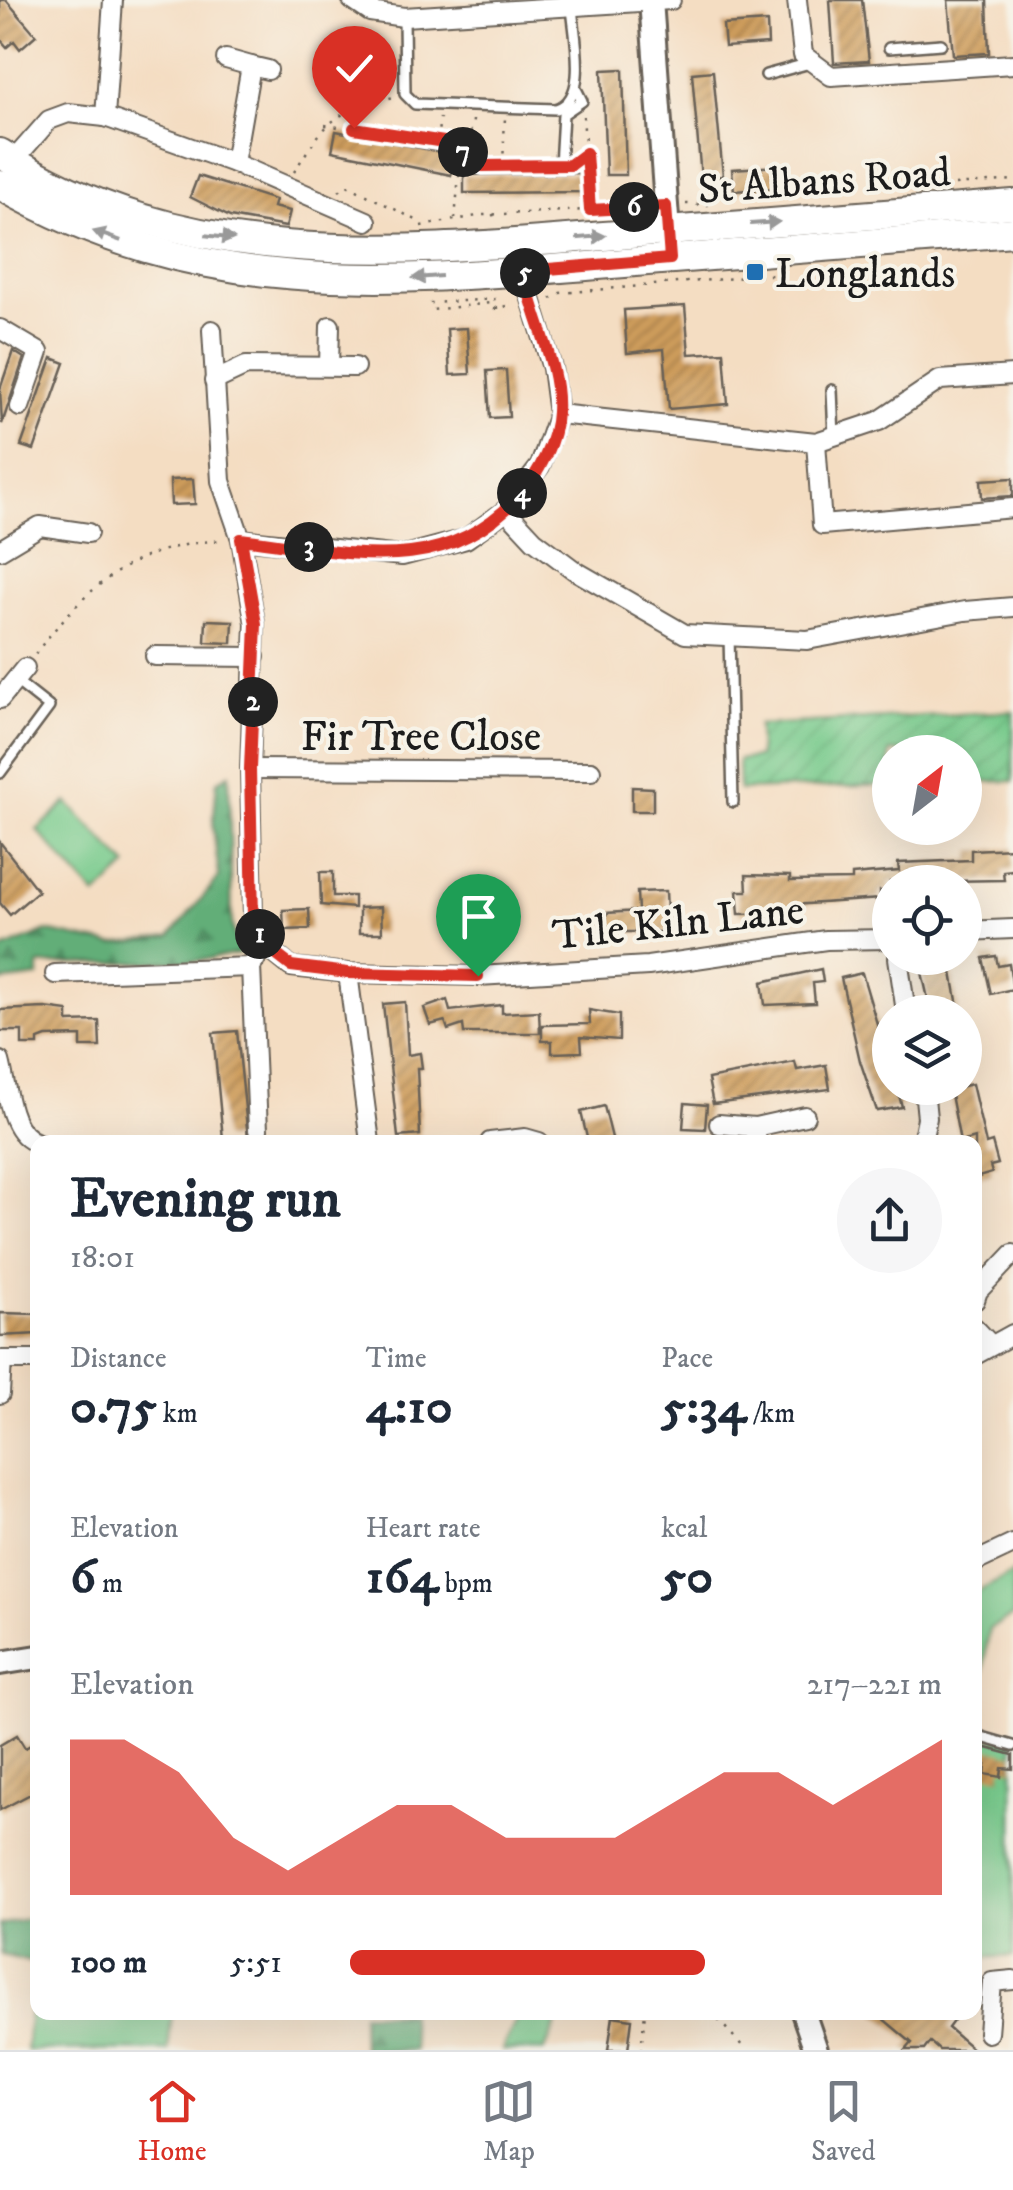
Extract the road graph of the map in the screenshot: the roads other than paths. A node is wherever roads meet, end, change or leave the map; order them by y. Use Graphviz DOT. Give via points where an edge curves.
graph roads {
  1 [pos="113,0"];
  2 [pos="352,0"];
  3 [pos="796,0"];
  4 [pos="658,1"];
  5 [pos="572,5"];
  6 [pos="482,6"];
  7 [pos="404,17"];
  8 [pos="940,44"];
  9 [pos="914,46"];
  10 [pos="888,48"];
  11 [pos="226,59"];
  12 [pos="810,63"];
  13 [pos="1013,64"];
  14 [pos="914,70"];
  15 [pos="766,76"];
  16 [pos="579,96"];
  17 [pos="105,117"];
  18 [pos="234,162"];
  19 [pos="4,166"];
  20 [pos="560,166"];
  21 [pos="1013,204"];
  22 [pos="667,218"];
  23 [pos="367,221"];
  24 [pos="1013,232"];
  25 [pos="514,243"];
  26 [pos="670,259"];
  27 [pos="524,271"];
  28 [pos="330,326"];
  29 [pos="0,329"];
  30 [pos="212,330"];
  31 [pos="329,366"];
  32 [pos="355,367"];
  33 [pos="1013,375"];
  34 [pos="214,381"];
  35 [pos="832,390"];
  36 [pos="20,407"];
  37 [pos="558,414"];
  38 [pos="825,441"];
  39 [pos="1013,508"];
  40 [pos="506,510"];
  41 [pos="88,533"];
  42 [pos="241,539"];
  43 [pos="0,550"];
  44 [pos="1013,607"];
  45 [pos="729,636"];
  46 [pos="155,656"];
  47 [pos="255,657"];
  48 [pos="20,674"];
  49 [pos="0,699"];
  50 [pos="250,769"];
  51 [pos="591,771"];
  52 [pos="0,773"];
  53 [pos="734,802"];
  54 [pos="1013,929"];
  55 [pos="982,930"];
  56 [pos="872,939"];
  57 [pos="265,946"];
  58 [pos="251,966"];
  59 [pos="348,973"];
  60 [pos="55,974"];
  61 [pos="0,1061"];
  62 [pos="926,1105"];
  63 [pos="805,1116"];
  64 [pos="719,1124"];
  65 [pos="258,1130"];
  66 [pos="369,1135"];
  67 [pos="756,1135"];
  68 [pos="923,1135"];
  69 [pos="30,1140"];
  70 [pos="1013,1254"];
  71 [pos="982,1287"];
  72 [pos="1013,1334"];
  73 [pos="983,1350"];
  74 [pos="1,1360"];
  75 [pos="30,1360"];
  76 [pos="0,1394"];
  77 [pos="1013,1544"];
  78 [pos="982,1559"];
  79 [pos="30,1658"];
  80 [pos="0,1663"];
  81 [pos="982,1737"];
  82 [pos="1013,1746"];
  83 [pos="1013,1980"];
  84 [pos="807,2020"];
  85 [pos="988,2033"];
  86 [pos="816,2050"];
  1 -- 17 [label="street"];
  2 -- 7 [label="street" via="370,12"];
  3 -- 12 [label="street"];
  4 -- 5 [label="street"];
  4 -- 22 [label="street"];
  5 -- 6 [label="street"];
  5 -- 16 [label="lane"];
  6 -- 7 [label="street"];
  7 -- 16 [label="lane" via="405,94 423,108 556,108"];
  8 -- 9 [label="lane"];
  9 -- 10 [label="lane"];
  9 -- 14 [label="lane"];
  11 -- 18 [label="street" via="260,68"];
  12 -- 14 [label="street" via="831,76"];
  12 -- 15 [label="lane"];
  13 -- 14 [label="street"];
  16 -- 20 [label="lane" via="563,114"];
  17 -- 18 [label="street"];
  17 -- 19 [label="street" via="68,113 48,120"];
  18 -- 23 [label="street"];
  19 -- 25 [label="main road, St Albans Road, one-way" via="210,237 367,252"];
  27 -- 19 [label="main road, St Albans Road, one-way" via="358,281 204,264 85,228"];
  22 -- 21 [label="main road, St Albans Road, one-way"];
  25 -- 22 [label="main road, St Albans Road, one-way"];
  22 -- 26 [label="street"];
  24 -- 26 [label="main road, St Albans Road"];
  25 -- 27 [label="street"];
  26 -- 27 [label="main road, St Albans Road"];
  27 -- 37 [label="street"];
  28 -- 31 [label="street"];
  29 -- 36 [label="street" via="39,352"];
  30 -- 34 [label="street"];
  31 -- 32 [label="street"];
  31 -- 34 [label="street" via="246,366"];
  33 -- 38 [label="street" via="940,380 880,420"];
  34 -- 42 [label="street" via="221,481"];
  35 -- 38 [label="lane"];
  37 -- 38 [label="street"];
  37 -- 40 [label="street" via="540,466"];
  38 -- 39 [label="street" via="822,524"];
  40 -- 42 [label="street" via="466,539 402,556"];
  40 -- 45 [label="street" via="574,570 670,625 686,634"];
  41 -- 43 [label="street" via="40,526"];
  42 -- 47 [label="street"];
  44 -- 45 [label="street" via="807,640"];
  45 -- 53 [label="lane"];
  46 -- 47 [label="street"];
  47 -- 50 [label="street"];
  48 -- 49 [label="street"];
  48 -- 52 [label="lane" via="50,707"];
  50 -- 51 [label="street, Fir Tree Close"];
  50 -- 57 [label="street" via="253,918"];
  54 -- 55 [label="street"];
  56 -- 59 [label="street, Tile Kiln Lane" via="648,966 478,976"];
  57 -- 58 [label="street"];
  57 -- 59 [label="street, Tile Kiln Lane" via="291,966"];
  58 -- 60 [label="street"];
  58 -- 65 [label="street"];
  59 -- 66 [label="street"];
  61 -- 69 [label="street" via="13,1118"];
  62 -- 68 [label="street"];
  63 -- 67 [label="street"];
  64 -- 67 [label="street"];
  70 -- 71 [label="street"];
  72 -- 73 [label="street"];
  74 -- 75 [label="street"];
  74 -- 76 [label="street"];
  77 -- 78 [label="street"];
  79 -- 80 [label="street"];
  81 -- 82 [label="lane"];
  83 -- 85 [label="street" via="992,1982"];
  84 -- 86 [label="street"];
}
